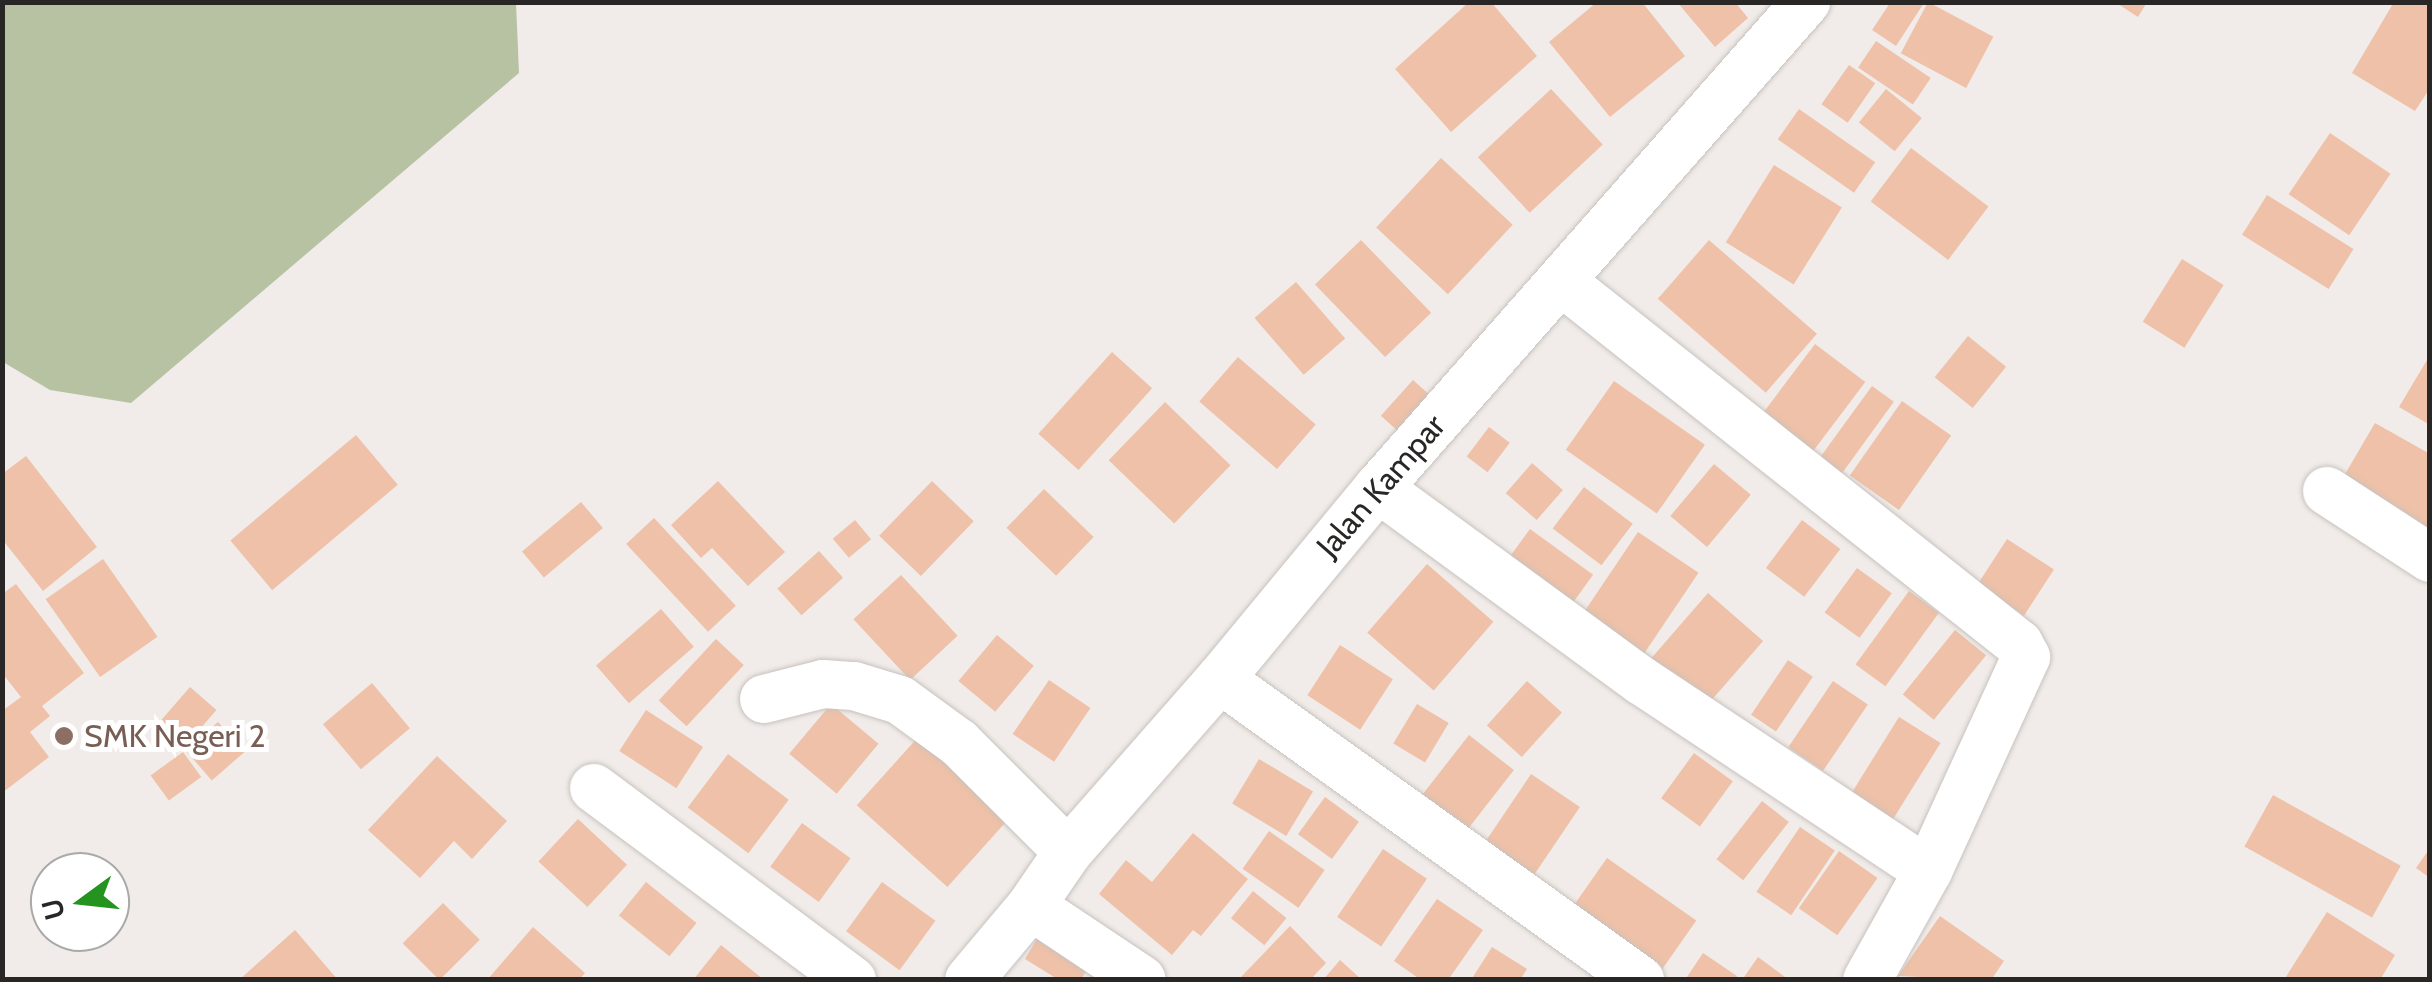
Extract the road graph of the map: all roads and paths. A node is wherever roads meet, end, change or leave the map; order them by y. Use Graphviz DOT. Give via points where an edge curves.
graph roads {
  1 [pos="1806,2"];
  2 [pos="1562,282"];
  3 [pos="1378,488"];
  4 [pos="2327,491"];
  5 [pos="2430,558"];
  6 [pos="1220,679"];
  7 [pos="764,699"];
  8 [pos="594,788"];
  9 [pos="1068,852"];
  10 [pos="1928,871"];
  11 [pos="1031,906"];
  12 [pos="852,980"];
  13 [pos="968,980"];
  14 [pos="1142,980"];
  15 [pos="1640,980"];
  16 [pos="1867,980"];
  1 -- 2 [label="street, Jalan Kampar"];
  2 -- 3 [label="street, Jalan Kampar"];
  2 -- 10 [label="street" via="2020,644 2026,657 2018,680"];
  3 -- 6 [label="street, Jalan Kampar"];
  3 -- 10 [label="street" via="1642,682"];
  4 -- 5 [label="street"];
  6 -- 9 [label="street, Jalan Kampar"];
  6 -- 15 [label="street"];
  7 -- 9 [label="street" via="822,684 900,700 959,744"];
  8 -- 12 [label="street"];
  9 -- 11 [label="street, Jalan Kampar"];
  10 -- 16 [label="street"];
  11 -- 13 [label="street, Jalan Kampar"];
  11 -- 14 [label="street"];
}
